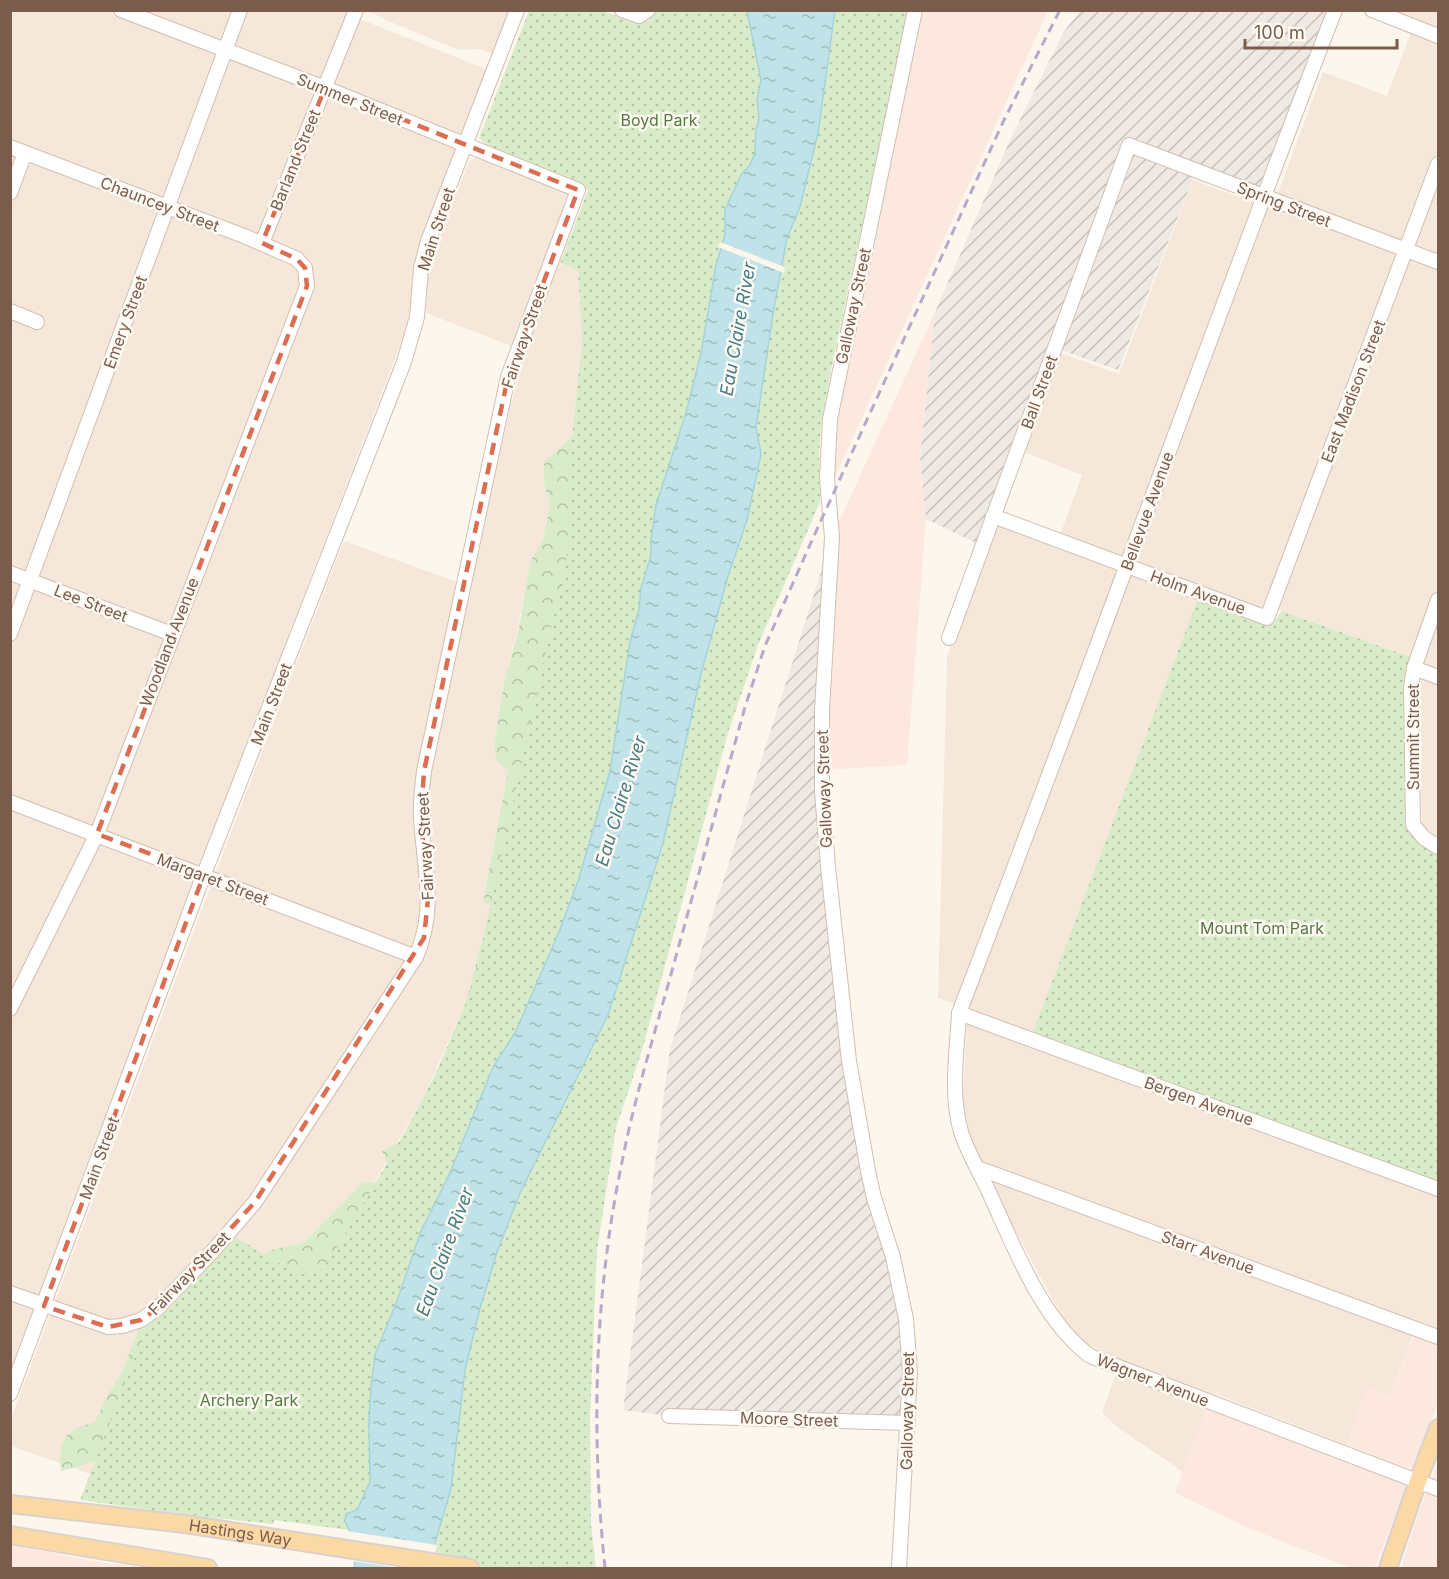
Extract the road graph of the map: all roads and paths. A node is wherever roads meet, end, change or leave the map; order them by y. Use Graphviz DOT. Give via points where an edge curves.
graph roads {
  1 [pos="121,10"];
  2 [pos="240,10"];
  3 [pos="356,10"];
  4 [pos="518,10"];
  5 [pos="622,10"];
  6 [pos="915,10"];
  7 [pos="1335,10"];
  8 [pos="1372,10"];
  9 [pos="645,13"];
  10 [pos="1438,36"];
  11 [pos="224,51"];
  12 [pos="325,88"];
  13 [pos="465,144"];
  14 [pos="1129,145"];
  15 [pos="10,147"];
  16 [pos="25,153"];
  17 [pos="1438,164"];
  18 [pos="578,190"];
  19 [pos="10,193"];
  20 [pos="1263,196"];
  21 [pos="167,206"];
  22 [pos="262,243"];
  23 [pos="1406,250"];
  24 [pos="1438,262"];
  25 [pos="305,267"];
  26 [pos="10,311"];
  27 [pos="37,322"];
  28 [pos="993,516"];
  29 [pos="1127,566"];
  30 [pos="10,573"];
  31 [pos="31,580"];
  32 [pos="1438,600"];
  33 [pos="1267,618"];
  34 [pos="10,634"];
  35 [pos="172,634"];
  36 [pos="948,638"];
  37 [pos="1414,668"];
  38 [pos="1438,677"];
  39 [pos="10,802"];
  40 [pos="97,834"];
  41 [pos="1438,847"];
  42 [pos="204,874"];
  43 [pos="416,957"];
  44 [pos="10,1009"];
  45 [pos="959,1012"];
  46 [pos="978,1168"];
  47 [pos="1438,1189"];
  48 [pos="10,1293"];
  49 [pos="44,1306"];
  50 [pos="1438,1337"];
  51 [pos="10,1394"];
  52 [pos="669,1416"];
  53 [pos="908,1423"];
  54 [pos="1438,1428"];
  55 [pos="1418,1481"];
  56 [pos="1438,1489"];
  57 [pos="10,1504"];
  58 [pos="10,1535"];
  59 [pos="208,1569"];
  60 [pos="470,1569"];
  61 [pos="899,1569"];
  62 [pos="1388,1569"];
  1 -- 11 [label="street, Summer Street"];
  2 -- 11 [label="street, Emery Street"];
  3 -- 12 [label="street, Barland Street"];
  4 -- 13 [label="street, Main Street"];
  5 -- 9 [label="street" via="635,15"];
  6 -- 53 [label="street, Galloway Street" via="830,419 828,479 832,537 822,710 822,791 849,1061 874,1198 893,1257 906,1319"];
  7 -- 20 [label="street, Bellevue Avenue"];
  8 -- 10 [label="street"];
  11 -- 12 [label="street, Summer Street"];
  11 -- 21 [label="street, Emery Street"];
  12 -- 13 [label="street, Summer Street"];
  12 -- 22 [label="street, Barland Street"];
  13 -- 18 [label="street, Summer Street"];
  13 -- 42 [label="street, Main Street" via="423,259 417,317 404,362"];
  14 -- 20 [label="street, Spring Street"];
  14 -- 28 [label="street, Ball Street"];
  15 -- 16 [label="street, Chauncey Street"];
  16 -- 19 [label="street"];
  16 -- 21 [label="street, Chauncey Street"];
  17 -- 23 [label="street, East Madison Street"];
  18 -- 43 [label="street, Fairway Street" via="508,376 424,771 421,817 428,919"];
  20 -- 23 [label="street, Spring Street"];
  20 -- 29 [label="street, Bellevue Avenue"];
  21 -- 22 [label="street, Chauncey Street"];
  21 -- 31 [label="street, Emery Street"];
  22 -- 25 [label="street, Chauncey Street" via="297,259"];
  23 -- 24 [label="street, Spring Street"];
  23 -- 33 [label="street, East Madison Street"];
  25 -- 35 [label="street, Woodland Avenue" via="307,286"];
  26 -- 27 [label="street"];
  28 -- 29 [label="street, Holm Avenue"];
  28 -- 36 [label="street, Ball Street"];
  29 -- 33 [label="street, Holm Avenue"];
  29 -- 45 [label="street, Bellevue Avenue"];
  30 -- 31 [label="street, Lee Street"];
  31 -- 34 [label="street, Emery Street"];
  31 -- 35 [label="street, Lee Street"];
  32 -- 37 [label="street, Summit Street"];
  35 -- 40 [label="street, Woodland Avenue"];
  37 -- 38 [label="street"];
  37 -- 41 [label="street, Summit Street" via="1413,825"];
  39 -- 40 [label="street, Margaret Street"];
  40 -- 42 [label="street, Margaret Street"];
  40 -- 44 [label="street, Woodland Avenue"];
  42 -- 43 [label="street, Margaret Street"];
  42 -- 49 [label="street, Main Street"];
  43 -- 49 [label="street, Fairway Street" via="255,1202 158,1308 141,1320 108,1326"];
  45 -- 46 [label="street, Wagner Avenue" via="955,1092 961,1132"];
  45 -- 47 [label="street, Bergen Avenue"];
  46 -- 50 [label="street, Starr Avenue"];
  46 -- 55 [label="street, Wagner Avenue" via="1026,1272 1060,1328 1090,1356"];
  48 -- 49 [label="street"];
  49 -- 51 [label="street, Main Street"];
  52 -- 53 [label="street, Moore Street"];
  53 -- 61 [label="street, Galloway Street"];
  54 -- 55 [label="main road"];
  55 -- 56 [label="street, Wagner Avenue"];
  55 -- 62 [label="main road"];
  57 -- 60 [label="main road, Hastings Way" via="184,1524"];
  58 -- 59 [label="main road"];
}
